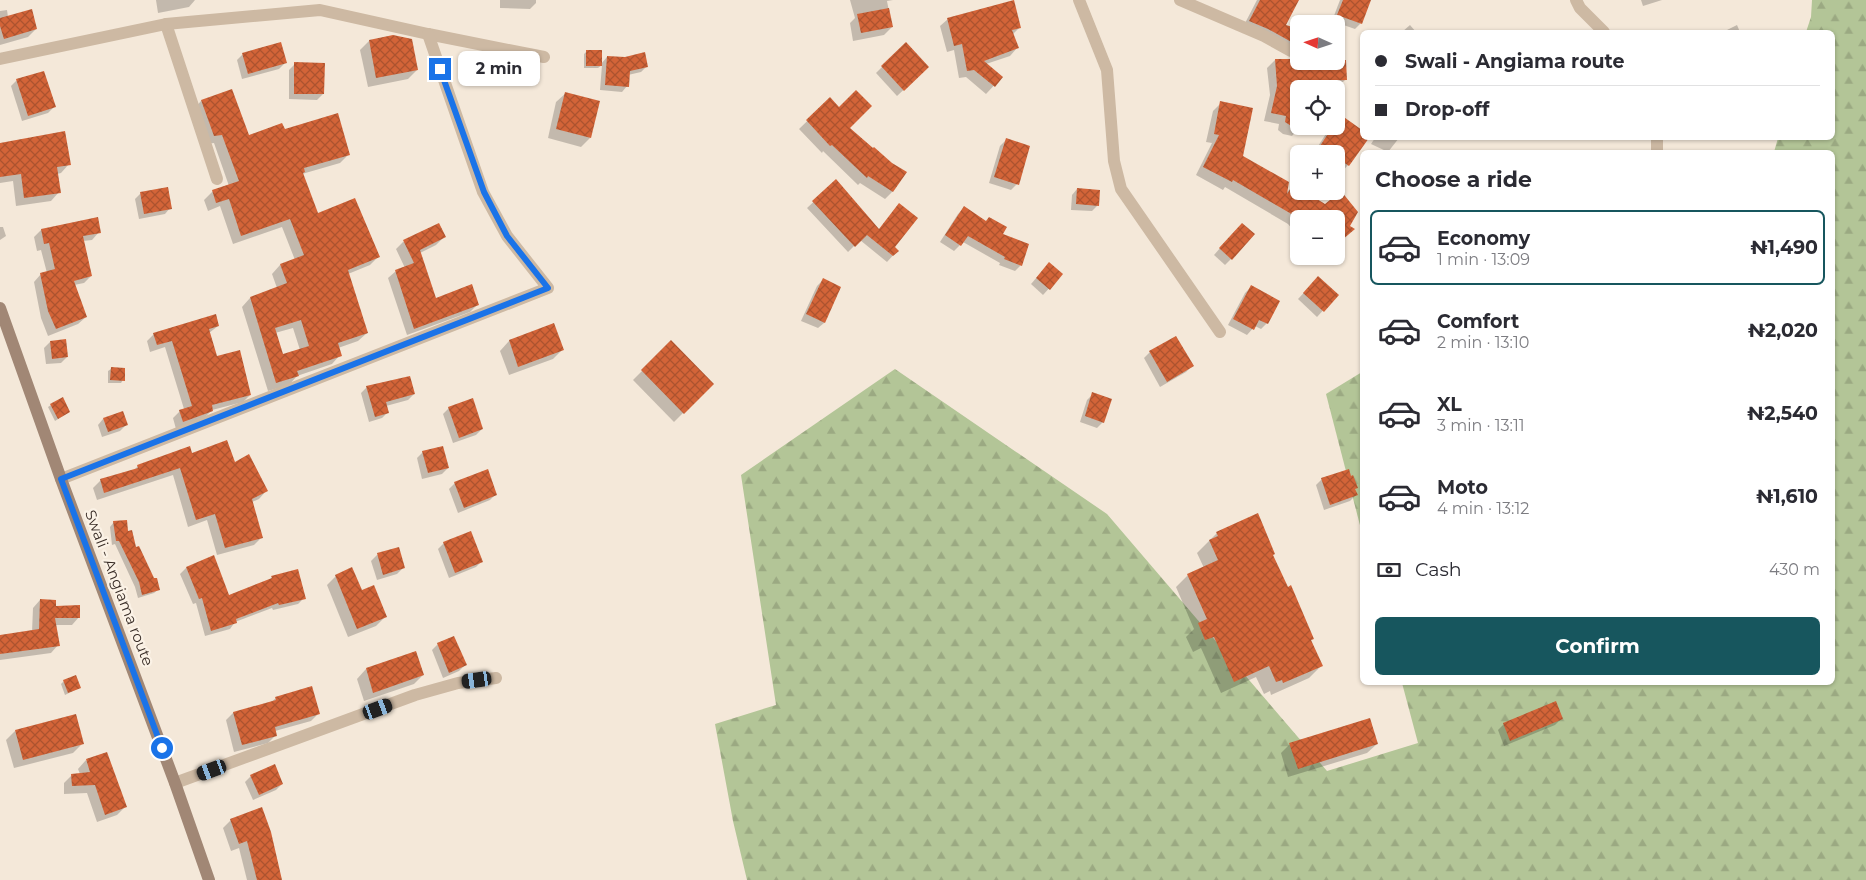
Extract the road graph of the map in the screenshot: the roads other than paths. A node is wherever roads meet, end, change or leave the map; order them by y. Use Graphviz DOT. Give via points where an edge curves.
graph roads {
  1 [pos="1078,0"];
  2 [pos="1180,0"];
  3 [pos="1576,0"];
  4 [pos="166,24"];
  5 [pos="1602,30"];
  6 [pos="428,34"];
  7 [pos="1290,50"];
  8 [pos="544,56"];
  9 [pos="0,59"];
  10 [pos="217,179"];
  11 [pos="0,308"];
  12 [pos="1220,332"];
  13 [pos="61,479"];
  14 [pos="496,678"];
  15 [pos="175,783"];
  16 [pos="209,880"];
  1 -- 12 [label="street" via="1107,70 1114,161 1121,189"];
  2 -- 7 [label="street"];
  3 -- 5 [label="street"];
  4 -- 6 [label="street" via="320,10"];
  4 -- 9 [label="street"];
  4 -- 10 [label="street"];
  6 -- 8 [label="street"];
  6 -- 13 [label="street" via="484,192 507,236 548,288"];
  11 -- 13 [label="street, Swali - Angiama route"];
  13 -- 15 [label="street, Swali - Angiama route"];
  14 -- 15 [label="street" via="458,683 415,695"];
  15 -- 16 [label="street, Swali - Angiama route"];
}
